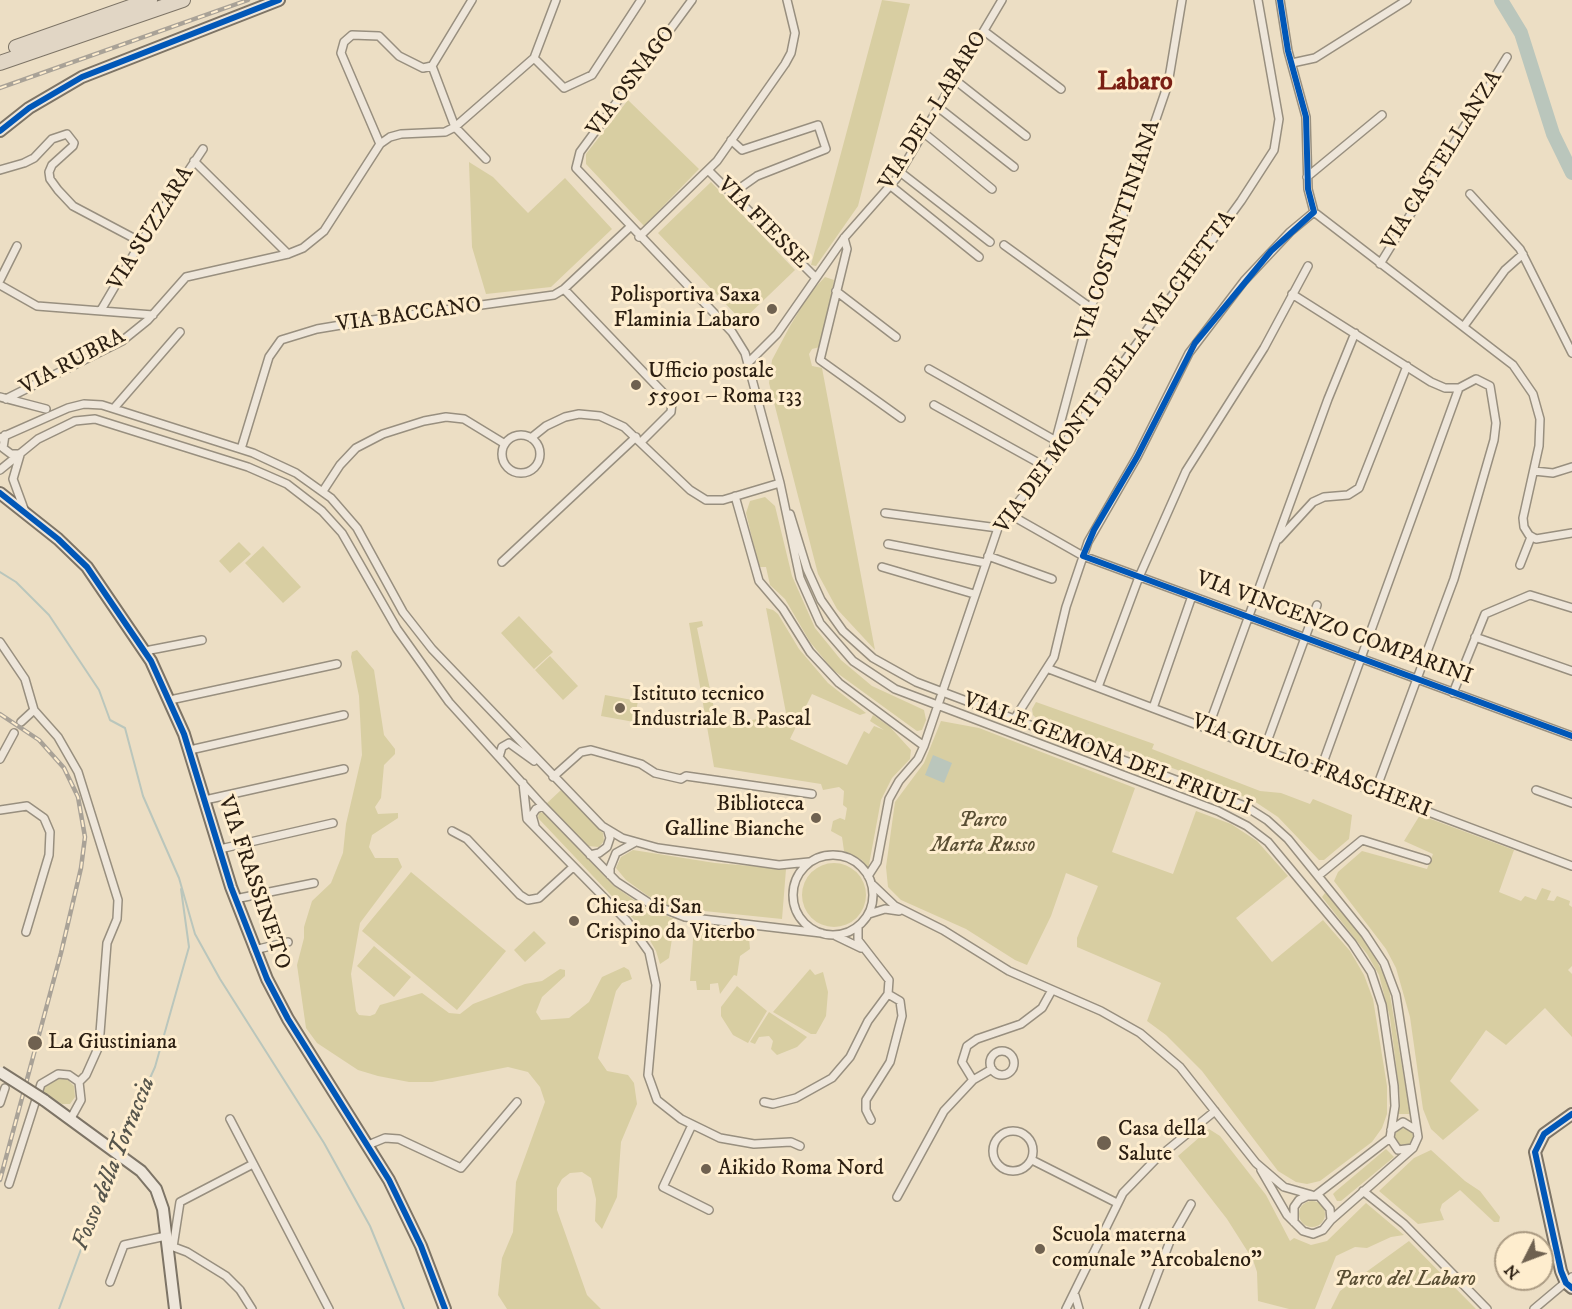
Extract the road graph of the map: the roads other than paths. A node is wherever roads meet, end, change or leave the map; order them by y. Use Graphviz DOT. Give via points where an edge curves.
graph roads {
  1 [pos="150,0"];
  2 [pos="183,0"];
  3 [pos="279,0"];
  4 [pos="472,0"];
  5 [pos="641,0"];
  6 [pos="693,0"];
  7 [pos="787,0"];
  8 [pos="1002,0"];
  9 [pos="1182,0"];
  10 [pos="1258,0"];
  11 [pos="1280,0"];
  12 [pos="1407,0"];
  13 [pos="554,1"];
  14 [pos="984,31"];
  15 [pos="0,53"];
  16 [pos="1507,57"];
  17 [pos="534,58"];
  18 [pos="0,63"];
  19 [pos="1292,63"];
  20 [pos="432,66"];
  21 [pos="955,80"];
  22 [pos="1061,89"];
  23 [pos="939,108"];
  24 [pos="1382,115"];
  25 [pos="455,126"];
  26 [pos="0,131"];
  27 [pos="924,133"];
  28 [pos="1026,136"];
  29 [pos="731,140"];
  30 [pos="380,144"];
  31 [pos="203,149"];
  32 [pos="486,159"];
  33 [pos="194,161"];
  34 [pos="575,166"];
  35 [pos="1014,167"];
  36 [pos="0,170"];
  37 [pos="708,170"];
  38 [pos="900,172"];
  39 [pos="1307,177"];
  40 [pos="891,186"];
  41 [pos="992,189"];
  42 [pos="733,193"];
  43 [pos="1470,194"];
  44 [pos="1314,212"];
  45 [pos="630,227"];
  46 [pos="639,237"];
  47 [pos="844,238"];
  48 [pos="141,242"];
  49 [pos="990,242"];
  50 [pos="1004,245"];
  51 [pos="17,246"];
  52 [pos="288,254"];
  53 [pos="1523,254"];
  54 [pos="979,257"];
  55 [pos="1380,264"];
  56 [pos="1308,266"];
  57 [pos="816,278"];
  58 [pos="0,282"];
  59 [pos="564,289"];
  60 [pos="836,291"];
  61 [pos="1292,294"];
  62 [pos="1091,308"];
  63 [pos="102,310"];
  64 [pos="153,315"];
  65 [pos="1464,326"];
  66 [pos="180,332"];
  67 [pos="1355,333"];
  68 [pos="896,337"];
  69 [pos="1572,353"];
  70 [pos="749,362"];
  71 [pos="1407,366"];
  72 [pos="929,369"];
  73 [pos="1460,388"];
  74 [pos="3,398"];
  75 [pos="934,405"];
  76 [pos="115,407"];
  77 [pos="46,409"];
  78 [pos="901,418"];
  79 [pos="2,436"];
  80 [pos="531,438"];
  81 [pos="638,440"];
  82 [pos="1054,440"];
  83 [pos="505,444"];
  84 [pos="1063,445"];
  85 [pos="241,449"];
  86 [pos="21,452"];
  87 [pos="1048,464"];
  88 [pos="1572,467"];
  89 [pos="0,470"];
  90 [pos="1534,471"];
  91 [pos="780,483"];
  92 [pos="323,491"];
  93 [pos="0,493"];
  94 [pos="735,496"];
  95 [pos="885,513"];
  96 [pos="26,514"];
  97 [pos="1009,514"];
  98 [pos="998,528"];
  99 [pos="1572,533"];
  100 [pos="1532,537"];
  101 [pos="1276,543"];
  102 [pos="888,544"];
  103 [pos="1083,556"];
  104 [pos="987,559"];
  105 [pos="502,562"];
  106 [pos="1520,565"];
  107 [pos="882,567"];
  108 [pos="1139,577"];
  109 [pos="1052,579"];
  110 [pos="974,594"];
  111 [pos="1192,596"];
  112 [pos="1317,605"];
  113 [pos="1572,608"];
  114 [pos="1249,616"];
  115 [pos="1305,637"];
  116 [pos="1475,637"];
  117 [pos="202,640"];
  118 [pos="0,642"];
  119 [pos="145,651"];
  120 [pos="1361,658"];
  121 [pos="337,664"];
  122 [pos="1049,669"];
  123 [pos="1572,671"];
  124 [pos="1417,679"];
  125 [pos="1098,687"];
  126 [pos="942,691"];
  127 [pos="1453,693"];
  128 [pos="170,700"];
  129 [pos="937,706"];
  130 [pos="1153,708"];
  131 [pos="34,710"];
  132 [pos="344,715"];
  133 [pos="1015,718"];
  134 [pos="21,722"];
  135 [pos="1208,728"];
  136 [pos="14,733"];
  137 [pos="1065,736"];
  138 [pos="1572,736"];
  139 [pos="1085,744"];
  140 [pos="924,746"];
  141 [pos="190,750"];
  142 [pos="1264,750"];
  143 [pos="1059,752"];
  144 [pos="499,758"];
  145 [pos="0,759"];
  146 [pos="1079,759"];
  147 [pos="539,762"];
  148 [pos="344,770"];
  149 [pos="1320,771"];
  150 [pos="553,777"];
  151 [pos="523,783"];
  152 [pos="1536,790"];
  153 [pos="1376,792"];
  154 [pos="812,794"];
  155 [pos="205,800"];
  156 [pos="1572,803"];
  157 [pos="543,806"];
  158 [pos="0,810"];
  159 [pos="333,823"];
  160 [pos="536,828"];
  161 [pos="607,830"];
  162 [pos="452,831"];
  163 [pos="636,843"];
  164 [pos="220,849"];
  165 [pos="590,855"];
  166 [pos="1426,861"];
  167 [pos="809,862"];
  168 [pos="1311,866"];
  169 [pos="1572,866"];
  170 [pos="573,867"];
  171 [pos="610,875"];
  172 [pos="868,876"];
  173 [pos="1298,876"];
  174 [pos="1318,876"];
  175 [pos="314,883"];
  176 [pos="873,885"];
  177 [pos="1326,886"];
  178 [pos="1314,896"];
  179 [pos="235,899"];
  180 [pos="911,915"];
  181 [pos="867,916"];
  182 [pos="858,927"];
  183 [pos="26,932"];
  184 [pos="820,933"];
  185 [pos="831,935"];
  186 [pos="288,942"];
  187 [pos="254,950"];
  188 [pos="870,956"];
  189 [pos="1052,990"];
  190 [pos="888,994"];
  191 [pos="992,1069"];
  192 [pos="0,1072"];
  193 [pos="973,1080"];
  194 [pos="78,1082"];
  195 [pos="5,1088"];
  196 [pos="0,1102"];
  197 [pos="517,1102"];
  198 [pos="764,1102"];
  199 [pos="1215,1111"];
  200 [pos="1572,1114"];
  201 [pos="230,1119"];
  202 [pos="70,1120"];
  203 [pos="871,1120"];
  204 [pos="692,1125"];
  205 [pos="1391,1130"];
  206 [pos="1416,1130"];
  207 [pos="1390,1138"];
  208 [pos="368,1144"];
  209 [pos="800,1146"];
  210 [pos="1413,1148"];
  211 [pos="1032,1160"];
  212 [pos="1256,1162"];
  213 [pos="254,1164"];
  214 [pos="9,1184"];
  215 [pos="1363,1191"];
  216 [pos="1314,1195"];
  217 [pos="897,1197"];
  218 [pos="1117,1203"];
  219 [pos="1191,1204"];
  220 [pos="709,1210"];
  221 [pos="1330,1220"];
  222 [pos="1294,1222"];
  223 [pos="169,1243"];
  224 [pos="110,1282"];
  225 [pos="1570,1283"];
  226 [pos="1075,1295"];
  227 [pos="175,1309"];
  228 [pos="252,1309"];
  229 [pos="329,1309"];
  230 [pos="445,1309"];
  231 [pos="1066,1309"];
  232 [pos="1079,1309"];
  233 [pos="1144,1309"];
  234 [pos="1487,1309"];
  235 [pos="1534,1309"];
  1 -- 15 [label="highway"];
  2 -- 18 [label="highway"];
  3 -- 26 [label="street" via="82,77 29,108"];
  4 -- 20 [label="street"];
  5 -- 17 [label="street" via="592,75 564,88"];
  6 -- 34 [label="street, VIA OSNAGO" via="580,152"];
  7 -- 29 [label="street" via="795,27 791,53"];
  8 -- 14 [label="street, VIA DEL LABARO"];
  9 -- 62 [label="street, VIA COSTANTINIANA" via="1168,84"];
  10 -- 84 [label="street, VIA DEI MONTI DELLA VALCHETTA" via="1279,119 1274,150"];
  11 -- 19 [label="street"];
  12 -- 19 [label="street" via="1315,58"];
  13 -- 17 [label="street"];
  14 -- 21 [label="street, VIA DEL LABARO"];
  14 -- 22 [label="street"];
  16 -- 55 [label="street, VIA CASTELLANZA"];
  17 -- 25 [label="street"];
  19 -- 39 [label="street" via="1306,117"];
  20 -- 25 [label="street"];
  20 -- 30 [label="street" via="423,68 399,56 379,36 352,34 344,42 340,53"];
  21 -- 23 [label="street, VIA DEL LABARO"];
  21 -- 28 [label="street"];
  23 -- 27 [label="street, VIA DEL LABARO"];
  23 -- 35 [label="street"];
  24 -- 39 [label="street"];
  25 -- 30 [label="street" via="445,132 401,134"];
  25 -- 32 [label="street"];
  27 -- 38 [label="street, VIA DEL LABARO"];
  27 -- 41 [label="street"];
  29 -- 37 [label="street"];
  29 -- 42 [label="street" via="742,150 818,125 826,149 757,176"];
  30 -- 52 [label="street, VIA RUBRA" via="324,231 303,248"];
  31 -- 33 [label="street, VIA SUZZARA"];
  33 -- 48 [label="street, VIA SUZZARA"];
  33 -- 52 [label="street"];
  34 -- 45 [label="street, VIALE GEMONA DEL FRIULI"];
  36 -- 48 [label="street" via="34,158 52,139 67,134 73,146 52,165 50,172 57,190 73,206"];
  37 -- 42 [label="street, VIA FIESSE"];
  37 -- 46 [label="street"];
  38 -- 40 [label="street, VIA DEL LABARO"];
  38 -- 49 [label="street"];
  39 -- 44 [label="street"];
  40 -- 47 [label="street, VIA DEL LABARO"];
  40 -- 54 [label="street"];
  42 -- 57 [label="street, VIA FIESSE"];
  43 -- 53 [label="street" via="1513,238"];
  44 -- 55 [label="street"];
  44 -- 103 [label="street" via="1264,258 1196,343"];
  45 -- 46 [label="street, VIALE GEMONA DEL FRIULI"];
  45 -- 59 [label="street, VIA BACCANO"];
  46 -- 70 [label="street, VIALE GEMONA DEL FRIULI" via="732,332"];
  47 -- 57 [label="street, VIA DEL LABARO"];
  47 -- 60 [label="street" via="846,249"];
  48 -- 63 [label="street, VIA SUZZARA"];
  50 -- 62 [label="street"];
  51 -- 58 [label="street"];
  52 -- 64 [label="street, VIA RUBRA" via="186,276"];
  53 -- 65 [label="street" via="1505,270"];
  53 -- 69 [label="street"];
  55 -- 65 [label="street"];
  56 -- 61 [label="street"];
  57 -- 70 [label="street, VIA DEL LABARO" via="777,334"];
  58 -- 63 [label="street" via="38,306"];
  59 -- 81 [label="street" via="672,402 671,412"];
  59 -- 85 [label="street, VIA BACCANO" via="540,298 365,321 286,338 271,353"];
  60 -- 68 [label="street"];
  60 -- 78 [label="street" via="820,360"];
  61 -- 67 [label="street"];
  61 -- 108 [label="street" via="1264,348 1186,471"];
  62 -- 82 [label="street, VIA COSTANTINIANA"];
  63 -- 64 [label="street"];
  64 -- 74 [label="street, VIA RUBRA" via="122,341"];
  65 -- 90 [label="street" via="1509,361 1533,394 1540,428"];
  66 -- 76 [label="street"];
  67 -- 71 [label="street"];
  67 -- 101 [label="street"];
  70 -- 91 [label="street, VIALE GEMONA DEL FRIULI"];
  71 -- 73 [label="street" via="1438,386"];
  71 -- 101 [label="street" via="1359,488 1348,495 1313,502"];
  72 -- 82 [label="street"];
  73 -- 120 [label="street"];
  73 -- 124 [label="street" via="1476,379 1490,386 1496,423 1454,579"];
  74 -- 77 [label="street"];
  75 -- 87 [label="street"];
  76 -- 79 [label="street" via="73,406"];
  76 -- 85 [label="street"];
  79 -- 86 [label="street" via="5,450"];
  80 -- 81 [label="street" via="554,422 579,414 610,419"];
  80 -- 83 [label="street" via="520,435"];
  80 -- 83 [label="street" via="540,454 536,466 526,473 513,471 505,463"];
  81 -- 94 [label="street" via="700,497 714,501"];
  81 -- 105 [label="street"];
  82 -- 84 [label="street"];
  82 -- 87 [label="street, VIA COSTANTINIANA"];
  83 -- 92 [label="street" via="464,418 429,420 383,434 356,448"];
  84 -- 87 [label="street, VIA DEI MONTI DELLA VALCHETTA"];
  85 -- 92 [label="street" via="270,459"];
  86 -- 89 [label="street"];
  86 -- 96 [label="street" via="13,479"];
  86 -- 144 [label="street" via="32,442 70,424 100,419 259,471 292,488 338,527 417,661"];
  87 -- 97 [label="street, VIA DEI MONTI DELLA VALCHETTA"];
  88 -- 90 [label="street" via="1553,473"];
  90 -- 100 [label="street" via="1523,518"];
  91 -- 94 [label="street"];
  91 -- 126 [label="street, VIALE GEMONA DEL FRIULI" via="811,580 836,623 878,662"];
  91 -- 129 [label="street, VIALE GEMONA DEL FRIULI" via="800,578 825,630 847,656 873,677"];
  92 -- 147 [label="street" via="362,535 401,608 421,636"];
  93 -- 96 [label="street, VIA FRASSINETO"];
  94 -- 140 [label="street" via="756,574 805,645 852,694"];
  95 -- 98 [label="street"];
  96 -- 119 [label="street, VIA FRASSINETO" via="87,567"];
  97 -- 98 [label="street, VIA DEI MONTI DELLA VALCHETTA"];
  97 -- 103 [label="street, VIA VINCENZO COMPARINI"];
  98 -- 104 [label="street, VIA DEI MONTI DELLA VALCHETTA"];
  99 -- 100 [label="street"];
  100 -- 106 [label="street"];
  101 -- 114 [label="street"];
  102 -- 104 [label="street"];
  103 -- 108 [label="street, VIA VINCENZO COMPARINI"];
  103 -- 122 [label="street"];
  104 -- 109 [label="street"];
  104 -- 110 [label="street, VIA DEI MONTI DELLA VALCHETTA"];
  107 -- 110 [label="street"];
  108 -- 111 [label="street, VIA VINCENZO COMPARINI"];
  108 -- 125 [label="street"];
  110 -- 126 [label="street, VIA DEI MONTI DELLA VALCHETTA"];
  111 -- 114 [label="street, VIA VINCENZO COMPARINI"];
  111 -- 130 [label="street"];
  112 -- 115 [label="street"];
  113 -- 116 [label="street" via="1534,594 1527,596 1485,614"];
  114 -- 115 [label="street, VIA VINCENZO COMPARINI"];
  114 -- 135 [label="street"];
  115 -- 120 [label="street, VIA VINCENZO COMPARINI"];
  115 -- 142 [label="street"];
  116 -- 123 [label="street"];
  116 -- 127 [label="street"];
  117 -- 119 [label="street"];
  118 -- 131 [label="street" via="25,679"];
  119 -- 128 [label="street, VIA FRASSINETO"];
  120 -- 124 [label="street, VIA VINCENZO COMPARINI"];
  120 -- 149 [label="street"];
  121 -- 128 [label="street"];
  122 -- 125 [label="street, VIA GIULIO FRASCHERI"];
  122 -- 133 [label="street"];
  124 -- 127 [label="street, VIA VINCENZO COMPARINI"];
  124 -- 153 [label="street"];
  125 -- 130 [label="street, VIA GIULIO FRASCHERI"];
  126 -- 129 [label="street, VIA DEI MONTI DELLA VALCHETTA"];
  126 -- 133 [label="street, VIALE GEMONA DEL FRIULI"];
  127 -- 138 [label="street, VIA VINCENZO COMPARINI"];
  128 -- 141 [label="street, VIA FRASSINETO"];
  129 -- 140 [label="street, VIA DEI MONTI DELLA VALCHETTA"];
  129 -- 143 [label="street, VIALE GEMONA DEL FRIULI"];
  130 -- 135 [label="street, VIA GIULIO FRASCHERI"];
  131 -- 134 [label="street"];
  131 -- 194 [label="street" via="57,737 78,772 119,907 107,943 99,1046 86,1075"];
  132 -- 141 [label="street"];
  133 -- 137 [label="street, VIALE GEMONA DEL FRIULI"];
  135 -- 142 [label="street, VIA GIULIO FRASCHERI"];
  136 -- 145 [label="street"];
  137 -- 139 [label="street, VIALE GEMONA DEL FRIULI"];
  137 -- 143 [label="street"];
  139 -- 146 [label="street"];
  139 -- 168 [label="street, VIALE GEMONA DEL FRIULI" via="1245,806 1278,829"];
  140 -- 172 [label="street, VIA DEI MONTI DELLA VALCHETTA" via="889,799 877,862"];
  141 -- 155 [label="street, VIA FRASSINETO"];
  142 -- 149 [label="street, VIA GIULIO FRASCHERI"];
  143 -- 146 [label="street, VIALE GEMONA DEL FRIULI"];
  144 -- 147 [label="street" via="502,747 509,743"];
  144 -- 151 [label="street"];
  146 -- 173 [label="street, VIALE GEMONA DEL FRIULI" via="1233,817 1268,842"];
  147 -- 150 [label="street"];
  148 -- 155 [label="street"];
  149 -- 153 [label="street, VIA GIULIO FRASCHERI"];
  150 -- 154 [label="street" via="581,752 591,750 641,764 655,773"];
  150 -- 161 [label="street"];
  151 -- 157 [label="street"];
  151 -- 160 [label="street" via="526,817"];
  152 -- 156 [label="street"];
  153 -- 169 [label="street, VIA GIULIO FRASCHERI"];
  155 -- 164 [label="street, VIA FRASSINETO"];
  157 -- 160 [label="street" via="532,815"];
  157 -- 165 [label="street"];
  158 -- 183 [label="street" via="29,807 44,818 50,832 49,855"];
  159 -- 164 [label="street"];
  160 -- 170 [label="street"];
  161 -- 163 [label="street"];
  161 -- 165 [label="street" via="607,847"];
  162 -- 170 [label="street" via="467,839 528,900 539,898"];
  163 -- 167 [label="street" via="774,864"];
  163 -- 171 [label="street" via="618,850"];
  164 -- 179 [label="street, VIA FRASSINETO"];
  165 -- 171 [label="street"];
  166 -- 174 [label="street" via="1362,840"];
  167 -- 172 [label="street" via="826,855 845,856"];
  167 -- 184 [label="street" via="795,882 794,903 803,921"];
  168 -- 173 [label="street"];
  168 -- 174 [label="street, VIALE GEMONA DEL FRIULI"];
  170 -- 204 [label="street" via="636,931 649,952 656,985 649,1082 663,1106"];
  171 -- 184 [label="street" via="640,898 685,917"];
  172 -- 176 [label="street"];
  173 -- 178 [label="street, VIALE GEMONA DEL FRIULI"];
  174 -- 177 [label="street, VIALE GEMONA DEL FRIULI"];
  175 -- 179 [label="street"];
  176 -- 180 [label="street" via="888,901"];
  176 -- 181 [label="street" via="873,901"];
  177 -- 178 [label="street"];
  177 -- 206 [label="street, VIALE GEMONA DEL FRIULI" via="1373,945 1390,975 1398,1004"];
  178 -- 205 [label="street, VIALE GEMONA DEL FRIULI" via="1359,951 1380,994 1394,1086"];
  179 -- 187 [label="street, VIA FRASSINETO"];
  180 -- 181 [label="street" via="885,909"];
  180 -- 189 [label="street" via="1009,971"];
  181 -- 182 [label="street"];
  182 -- 185 [label="street"];
  182 -- 188 [label="street" via="857,938"];
  184 -- 185 [label="street"];
  185 -- 188 [label="street" via="850,941"];
  186 -- 187 [label="street"];
  187 -- 208 [label="street, VIA FRASSINETO" via="284,1012"];
  188 -- 190 [label="street" via="889,980"];
  189 -- 193 [label="street" via="1042,1008 1021,1024 967,1046 962,1062"];
  189 -- 199 [label="street" via="1140,1032 1175,1062"];
  190 -- 198 [label="street" via="868,1021 850,1057 832,1078 796,1098 773,1104"];
  190 -- 203 [label="street" via="900,1001 902,1016 890,1062 866,1100"];
  191 -- 193 [label="street"];
  192 -- 202 [label="street, bridge"];
  193 -- 217 [label="street" via="937,1121"];
  194 -- 202 [label="street" via="81,1100"];
  194 -- 214 [label="street" via="58,1074 41,1084"];
  195 -- 196 [label="street"];
  197 -- 208 [label="street" via="463,1167 399,1139 384,1138"];
  199 -- 212 [label="street"];
  199 -- 218 [label="street" via="1155,1160"];
  200 -- 225 [label="street" via="1544,1134 1535,1152"];
  201 -- 213 [label="street"];
  202 -- 223 [label="street" via="141,1171 159,1196"];
  204 -- 209 [label="street" via="741,1143 791,1142"];
  204 -- 220 [label="street" via="663,1187"];
  205 -- 206 [label="street" via="1403,1122"];
  205 -- 207 [label="street"];
  206 -- 210 [label="street" via="1418,1137"];
  207 -- 210 [label="street" via="1398,1150"];
  207 -- 216 [label="street"];
  208 -- 230 [label="street, VIA FRASSINETO" via="406,1214"];
  210 -- 215 [label="street"];
  211 -- 211 [label="street" via="1033,1148 1022,1133 1009,1131 995,1143 996,1163 1008,1171 1022,1170"];
  211 -- 218 [label="street"];
  212 -- 216 [label="street" via="1284,1187"];
  212 -- 222 [label="street"];
  213 -- 223 [label="street" via="180,1202"];
  213 -- 229 [label="street"];
  215 -- 221 [label="street"];
  215 -- 234 [label="street" via="1404,1224"];
  216 -- 221 [label="street" via="1329,1205"];
  216 -- 222 [label="street" via="1297,1203"];
  218 -- 226 [label="street"];
  219 -- 233 [label="street" via="1170,1241"];
  221 -- 222 [label="street" via="1323,1230 1313,1234 1303,1232"];
  223 -- 224 [label="street" via="124,1245"];
  223 -- 227 [label="street"];
  223 -- 228 [label="street" via="226,1276"];
  225 -- 235 [label="street"];
  226 -- 231 [label="street"];
  226 -- 232 [label="street"];
}
